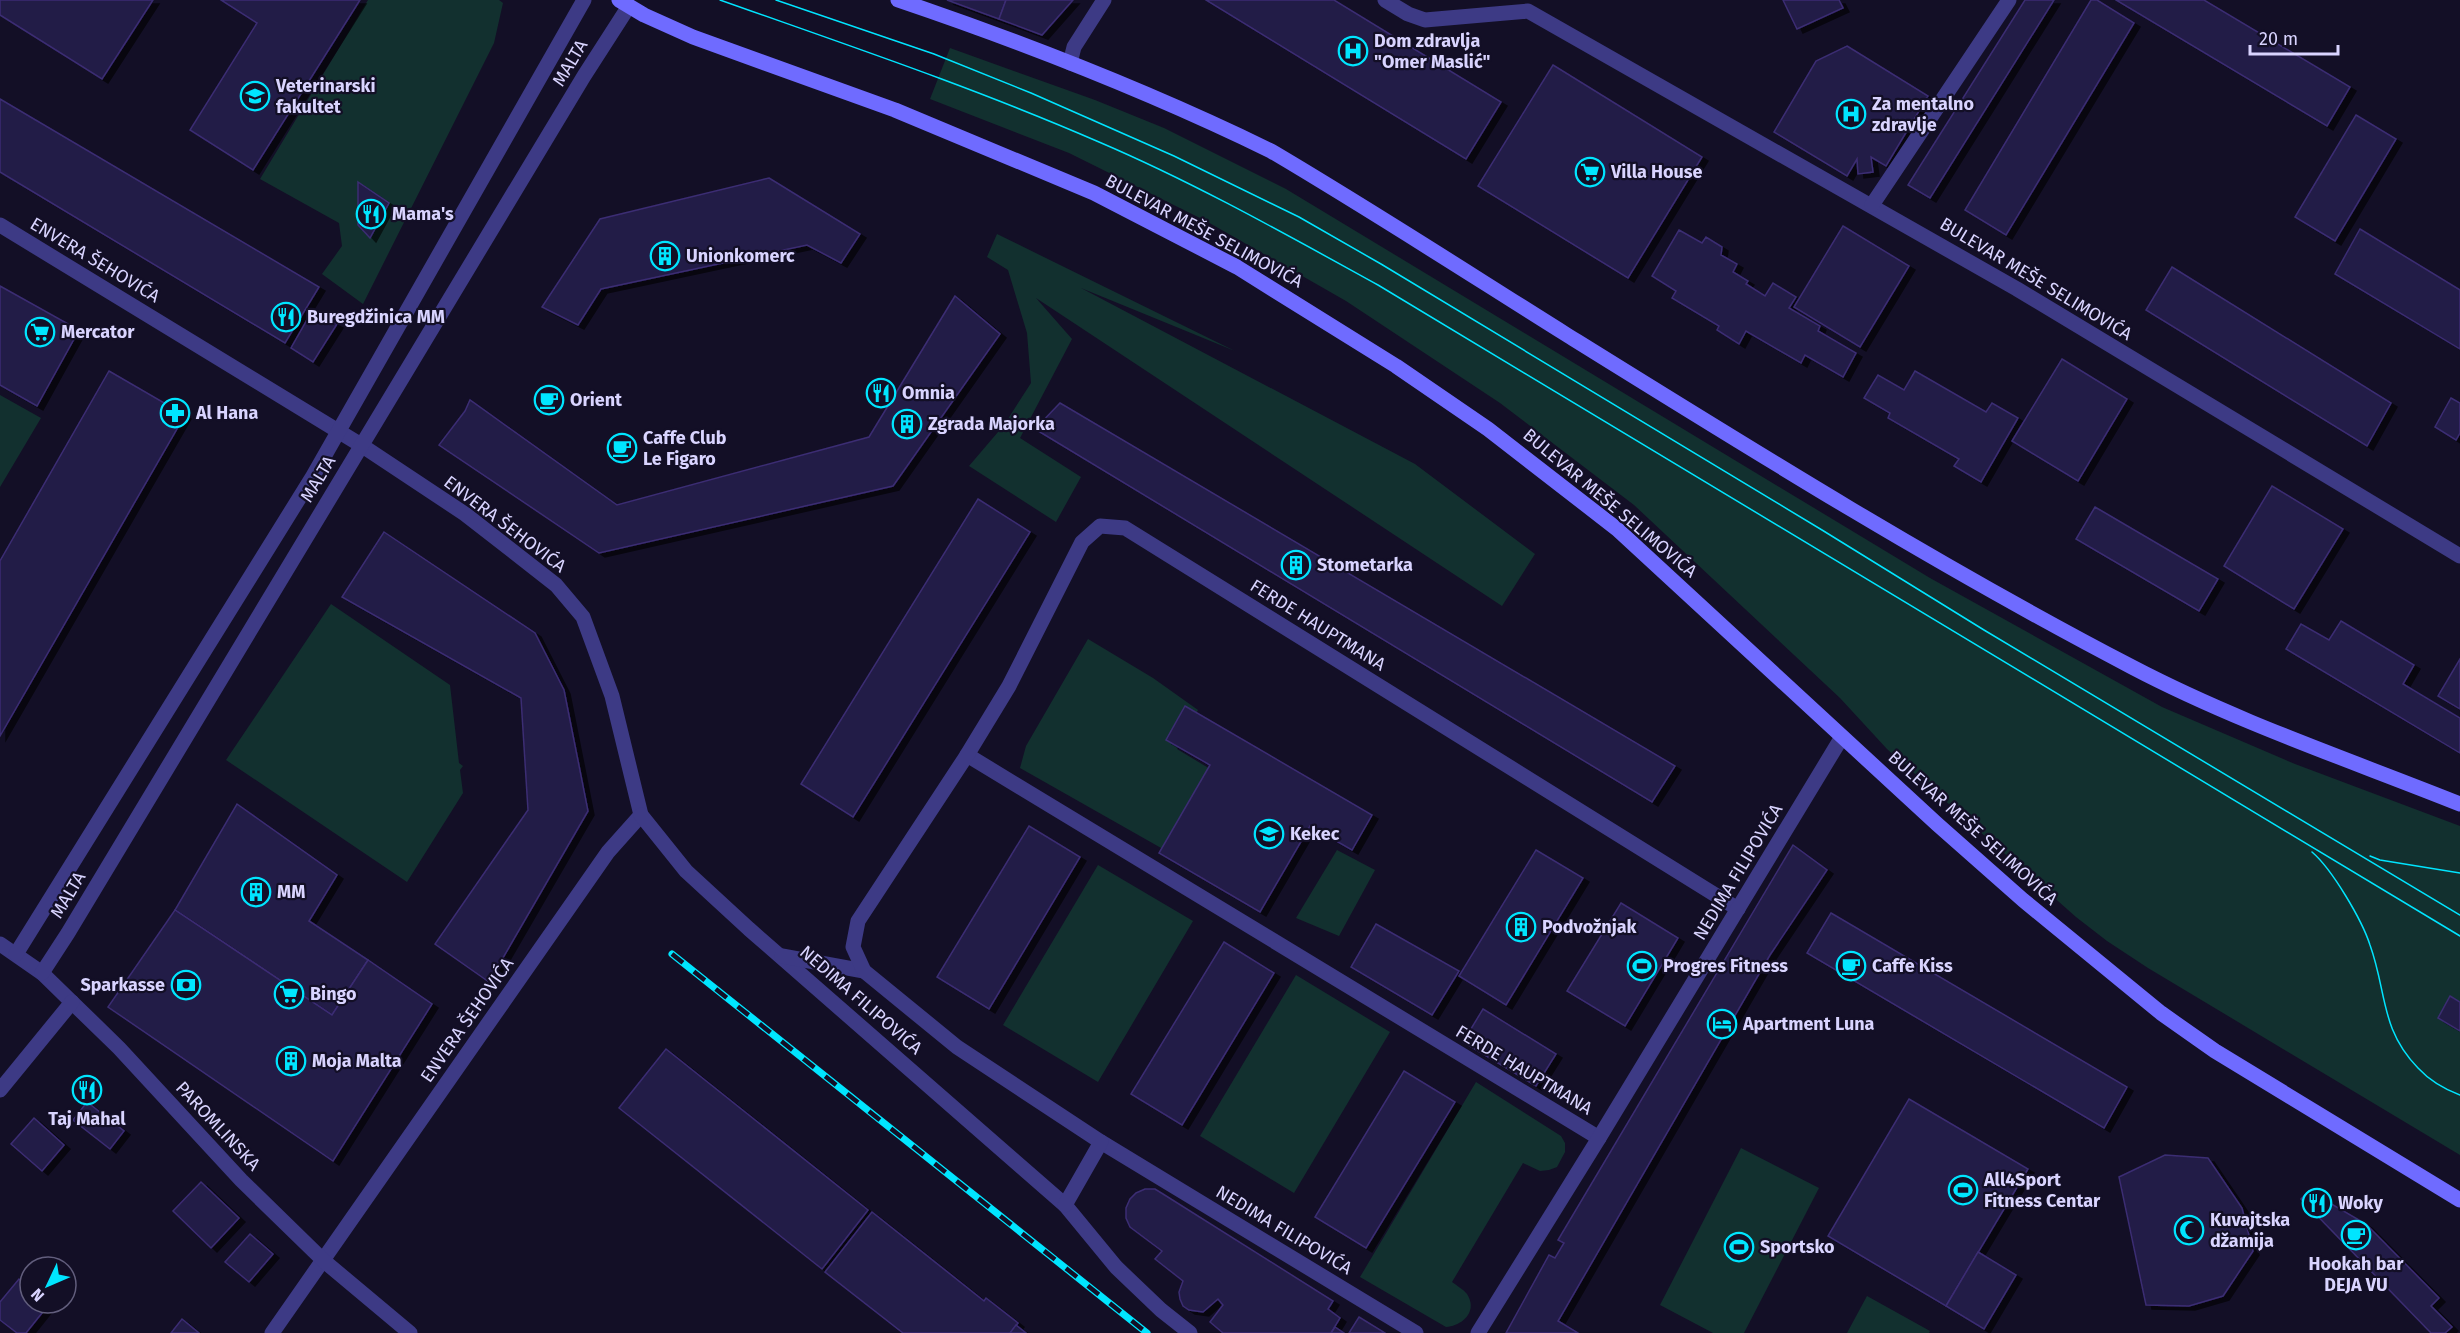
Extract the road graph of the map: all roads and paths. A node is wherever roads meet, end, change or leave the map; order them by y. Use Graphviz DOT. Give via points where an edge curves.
graph roads {
  1 [pos="584,0"];
  2 [pos="898,0"];
  3 [pos="1104,0"];
  4 [pos="1385,0"];
  5 [pos="2009,0"];
  6 [pos="627,2"];
  7 [pos="1070,63"];
  8 [pos="1872,205"];
  9 [pos="0,225"];
  10 [pos="339,431"];
  11 [pos="361,445"];
  12 [pos="2460,556"];
  13 [pos="1842,737"];
  14 [pos="967,755"];
  15 [pos="2460,804"];
  16 [pos="641,815"];
  17 [pos="1738,909"];
  18 [pos="858,921"];
  19 [pos="0,944"];
  20 [pos="16,954"];
  21 [pos="782,956"];
  22 [pos="864,970"];
  23 [pos="42,973"];
  24 [pos="72,1002"];
  25 [pos="0,1090"];
  26 [pos="1599,1138"];
  27 [pos="1101,1142"];
  28 [pos="2460,1200"];
  29 [pos="1065,1205"];
  30 [pos="324,1261"];
  31 [pos="272,1333"];
  32 [pos="410,1333"];
  33 [pos="1190,1333"];
  34 [pos="1416,1333"];
  35 [pos="1478,1333"];
  1 -- 10 [label="street, MALTA"];
  2 -- 7 [label="main road"];
  3 -- 7 [label="street" via="1074,47"];
  4 -- 8 [label="street, BULEVAR MEŠE SELIMOVIĆA" via="1425,20 1528,11"];
  5 -- 8 [label="street"];
  6 -- 11 [label="street, MALTA"];
  6 -- 13 [label="main road, BULEVAR MEŠE SELIMOVIĆA" via="666,27 895,110 1095,194 1237,267 1396,366 1557,481 1682,587"];
  7 -- 15 [label="main road" via="1200,116 1270,151 1856,513 2134,668 2292,740"];
  8 -- 12 [label="street, BULEVAR MEŠE SELIMOVIĆA"];
  9 -- 10 [label="street, ENVERA ŠEHOVIĆA"];
  10 -- 11 [label="street, ENVERA ŠEHOVIĆA"];
  10 -- 20 [label="street, MALTA"];
  11 -- 16 [label="street, ENVERA ŠEHOVIĆA" via="465,514 556,585 583,617 612,696"];
  11 -- 23 [label="street, MALTA"];
  13 -- 17 [label="street, NEDIMA FILIPOVIĆA"];
  13 -- 28 [label="main road, BULEVAR MEŠE SELIMOVIĆA" via="2023,900 2161,1013 2215,1051"];
  14 -- 17 [label="street, FERDE HAUPTMANA" via="1009,686 1082,542 1100,526 1125,528"];
  14 -- 18 [label="street, FERDE HAUPTMANA"];
  14 -- 26 [label="street, FERDE HAUPTMANA"];
  16 -- 21 [label="street, NEDIMA FILIPOVIĆA" via="686,871"];
  16 -- 30 [label="street, ENVERA ŠEHOVIĆA" via="608,852"];
  17 -- 26 [label="street, NEDIMA FILIPOVIĆA"];
  18 -- 22 [label="street, NEDIMA FILIPOVIĆA" via="853,947"];
  19 -- 20 [label="street, PAROMLINSKA"];
  20 -- 23 [label="street, PAROMLINSKA"];
  21 -- 22 [label="street"];
  21 -- 29 [label="street, NEDIMA FILIPOVIĆA"];
  22 -- 27 [label="street, NEDIMA FILIPOVIĆA" via="957,1047"];
  23 -- 24 [label="street, PAROMLINSKA"];
  24 -- 25 [label="street"];
  24 -- 30 [label="street, PAROMLINSKA" via="241,1180"];
  26 -- 35 [label="street, NEDIMA FILIPOVIĆA"];
  27 -- 29 [label="street"];
  27 -- 34 [label="street, NEDIMA FILIPOVIĆA"];
  29 -- 33 [label="street, NEDIMA FILIPOVIĆA" via="1116,1267"];
  30 -- 31 [label="street, ENVERA ŠEHOVIĆA"];
  30 -- 32 [label="street, PAROMLINSKA"];
}
